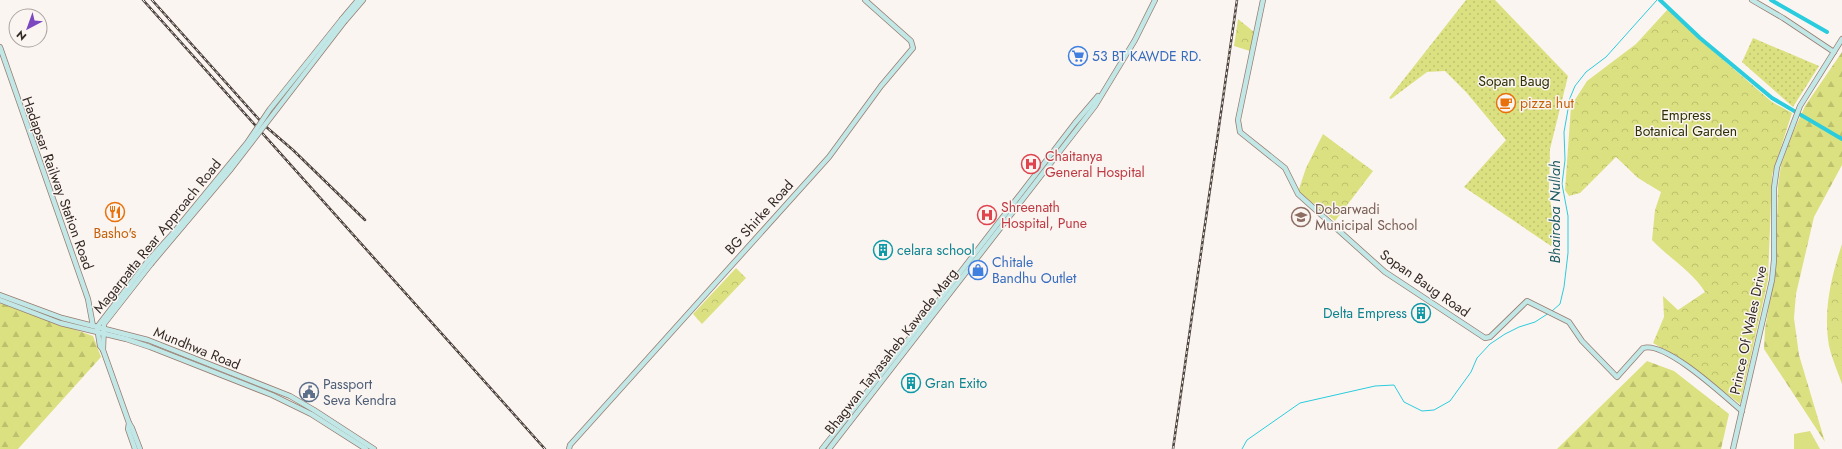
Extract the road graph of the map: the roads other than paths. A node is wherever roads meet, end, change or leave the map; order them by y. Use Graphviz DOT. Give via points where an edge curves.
graph roads {
  1 [pos="358,0"];
  2 [pos="363,0"];
  3 [pos="865,0"];
  4 [pos="1155,0"];
  5 [pos="1263,0"];
  6 [pos="1752,0"];
  7 [pos="344,20"];
  8 [pos="1842,39"];
  9 [pos="0,48"];
  10 [pos="1834,52"];
  11 [pos="149,263"];
  12 [pos="0,295"];
  13 [pos="0,300"];
  14 [pos="95,326"];
  15 [pos="104,328"];
  16 [pos="98,332"];
  17 [pos="104,334"];
  18 [pos="103,350"];
  19 [pos="182,356"];
  20 [pos="289,399"];
  21 [pos="856,410"];
  22 [pos="1742,411"];
  23 [pos="128,423"];
  24 [pos="135,449"];
  25 [pos="140,449"];
  26 [pos="366,449"];
  27 [pos="374,449"];
  28 [pos="569,449"];
  29 [pos="822,449"];
  30 [pos="829,449"];
  31 [pos="1733,449"];
  1 -- 7 [label="street, Magarpatta Rear Approach Road"];
  2 -- 7 [label="street, Magarpatta Rear Approach Road"];
  3 -- 28 [label="street, BG Shirke Road" via="911,42 913,48 908,56 881,86 829,157 654,350"];
  4 -- 21 [label="street, Bhagwan Tatyasaheb Kawade Marg" via="1135,40 1101,94 1091,103 1046,166"];
  5 -- 22 [label="street, Sopan Baug Road" via="1238,126 1243,136 1285,168 1298,194 1385,272 1481,337 1490,337 1527,300 1569,322 1582,341 1617,376 1648,346 1685,364"];
  6 -- 10 [label="street" via="1789,21"];
  7 -- 11 [label="street, Magarpatta Rear Approach Road, bridge" via="231,169"];
  8 -- 10 [label="street, Prince Of Wales Drive"];
  9 -- 14 [label="street, Hadapsar Railway Station Road" via="88,299"];
  10 -- 22 [label="street, Prince Of Wales Drive" via="1800,106 1774,177 1772,280"];
  11 -- 14 [label="street, Magarpatta Rear Approach Road"];
  11 -- 15 [label="street, Magarpatta Rear Approach Road" via="107,320"];
  12 -- 14 [label="street, Mundhwa Road" via="62,318"];
  13 -- 16 [label="street, Mundhwa Road" via="60,323"];
  14 -- 15 [label="street, Mundhwa Road"];
  14 -- 16 [label="street, Magarpatta Rear Approach Road"];
  15 -- 17 [label="street, Magarpatta Rear Approach Road"];
  15 -- 19 [label="street, Mundhwa Road" via="148,340"];
  16 -- 17 [label="street, Mundhwa Road"];
  16 -- 18 [label="street, Magarpatta Rear Approach Road"];
  17 -- 18 [label="street, Magarpatta Rear Approach Road"];
  17 -- 19 [label="street, Mundhwa Road"];
  18 -- 23 [label="street"];
  19 -- 20 [label="street, Mundhwa Road"];
  20 -- 26 [label="street, Mundhwa Road"];
  20 -- 27 [label="street, Mundhwa Road" via="314,410"];
  21 -- 29 [label="street, Bhagwan Tatyasaheb Kawade Marg"];
  21 -- 30 [label="street, Bhagwan Tatyasaheb Kawade Marg"];
  22 -- 31 [label="street, Prince Of Wales Drive"];
  23 -- 24 [label="street"];
  23 -- 25 [label="street"];
}
